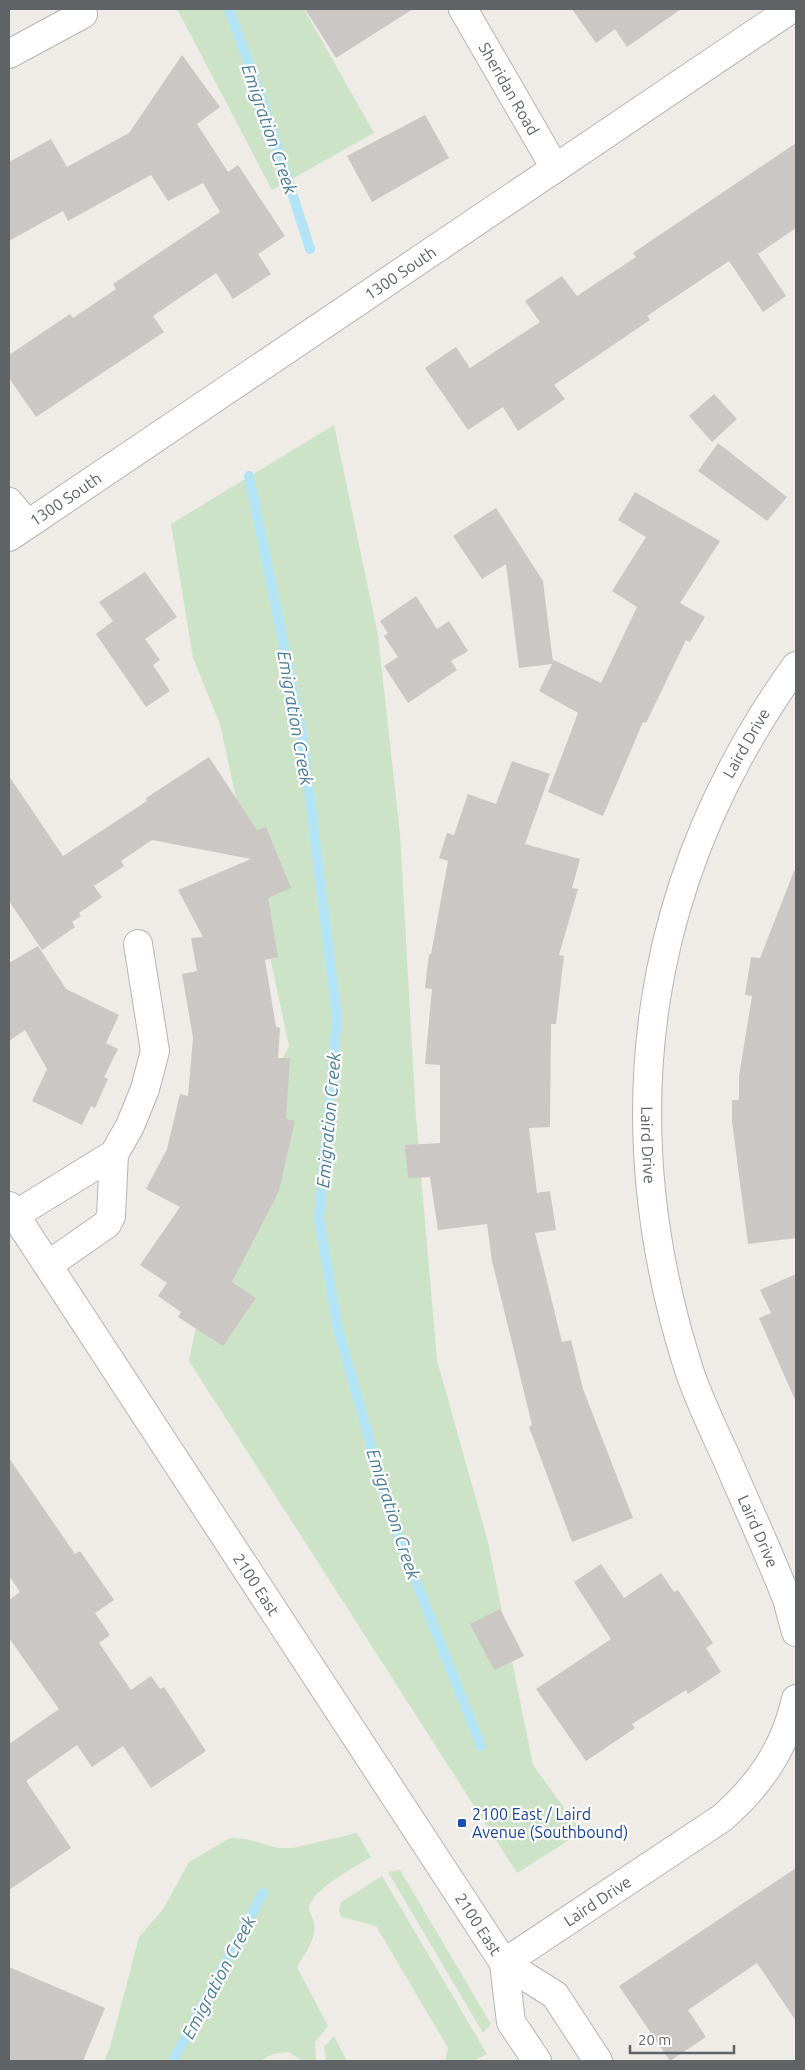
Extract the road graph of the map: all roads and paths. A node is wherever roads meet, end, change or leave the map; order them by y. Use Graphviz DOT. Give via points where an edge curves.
graph roads {
  1 [pos="463,9"];
  2 [pos="791,9"];
  3 [pos="83,14"];
  4 [pos="9,54"];
  5 [pos="555,168"];
  6 [pos="9,502"];
  7 [pos="18,530"];
  8 [pos="796,666"];
  9 [pos="138,944"];
  10 [pos="114,1154"];
  11 [pos="12,1211"];
  12 [pos="48,1265"];
  13 [pos="796,1632"];
  14 [pos="796,1699"];
  15 [pos="504,1963"];
  16 [pos="537,2061"];
  17 [pos="598,2061"];
  1 -- 5 [label="street, Sheridan Road"];
  2 -- 5 [label="street, 1300 South"];
  3 -- 4 [label="street"];
  5 -- 7 [label="street, 1300 South"];
  6 -- 7 [label="street"];
  8 -- 13 [label="street, Laird Drive" via="745,742 724,782 685,875 660,974 652,1024 647,1096 648,1173 662,1273 690,1371 788,1599"];
  9 -- 10 [label="street" via="155,1051 145,1089"];
  10 -- 11 [label="street"];
  10 -- 12 [label="street" via="113,1206 107,1224"];
  11 -- 12 [label="street, 2100 East"];
  12 -- 15 [label="street, 2100 East"];
  14 -- 15 [label="street, Laird Drive" via="780,1750 744,1799 722,1818"];
  15 -- 16 [label="street, 2100 East" via="511,2022"];
  15 -- 17 [label="street, 2100 East" via="555,1995"];
}
